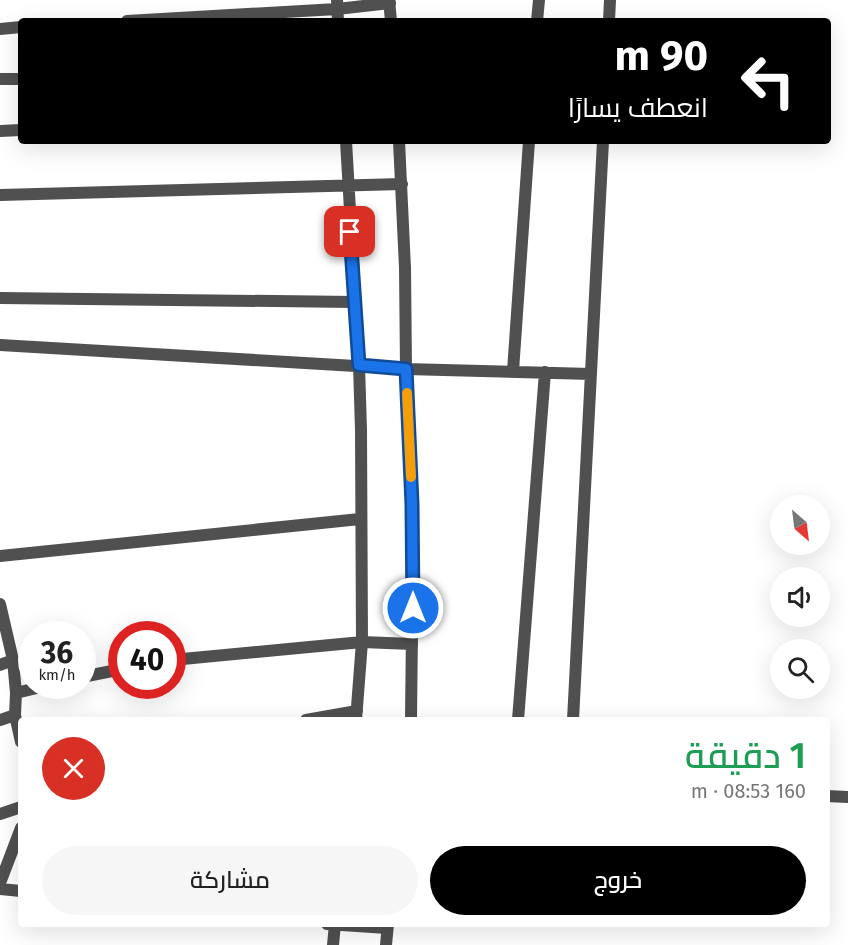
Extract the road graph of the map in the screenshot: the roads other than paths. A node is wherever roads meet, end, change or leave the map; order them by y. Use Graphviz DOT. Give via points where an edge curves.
graph roads {
  1 [pos="539,0"];
  2 [pos="610,0"];
  3 [pos="390,1"];
  4 [pos="338,10"];
  5 [pos="185,18"];
  6 [pos="391,18"];
  7 [pos="537,18"];
  8 [pos="609,18"];
  9 [pos="18,27"];
  10 [pos="0,28"];
  11 [pos="0,79"];
  12 [pos="18,79"];
  13 [pos="0,130"];
  14 [pos="18,130"];
  15 [pos="346,144"];
  16 [pos="399,144"];
  17 [pos="529,144"];
  18 [pos="603,144"];
  19 [pos="402,184"];
  20 [pos="347,185"];
  21 [pos="0,195"];
  22 [pos="0,298"];
  23 [pos="354,302"];
  24 [pos="0,345"];
  25 [pos="359,365"];
  26 [pos="406,369"];
  27 [pos="513,371"];
  28 [pos="545,372"];
  29 [pos="591,374"];
  30 [pos="360,519"];
  31 [pos="0,556"];
  32 [pos="0,604"];
  33 [pos="362,642"];
  34 [pos="412,644"];
  35 [pos="186,659"];
  36 [pos="13,660"];
  37 [pos="0,665"];
  38 [pos="16,693"];
  39 [pos="15,714"];
  40 [pos="357,716"];
  41 [pos="411,717"];
  42 [pos="518,717"];
  43 [pos="573,717"];
  44 [pos="0,720"];
  45 [pos="18,728"];
  46 [pos="830,796"];
  47 [pos="848,797"];
  48 [pos="18,808"];
  49 [pos="0,814"];
  50 [pos="18,836"];
  51 [pos="0,883"];
  52 [pos="0,889"];
  53 [pos="18,891"];
  54 [pos="332,927"];
  55 [pos="388,927"];
  56 [pos="333,945"];
  57 [pos="386,945"];
  1 -- 7 [label="street"];
  2 -- 8 [label="street"];
  3 -- 4 [label="street"];
  3 -- 6 [label="street"];
  4 -- 5 [label="street"];
  9 -- 10 [label="street"];
  11 -- 12 [label="street"];
  13 -- 14 [label="street"];
  15 -- 20 [label="street"];
  16 -- 19 [label="street"];
  17 -- 27 [label="street"];
  18 -- 29 [label="street"];
  19 -- 20 [label="street"];
  19 -- 26 [label="street"];
  20 -- 21 [label="street"];
  20 -- 23 [label="street"];
  22 -- 23 [label="street"];
  23 -- 25 [label="street"];
  24 -- 25 [label="street"];
  25 -- 26 [label="street"];
  25 -- 30 [label="street"];
  26 -- 27 [label="street"];
  26 -- 34 [label="street" via="413,538"];
  27 -- 28 [label="street"];
  28 -- 29 [label="street"];
  28 -- 42 [label="street"];
  29 -- 43 [label="street"];
  30 -- 31 [label="street"];
  30 -- 33 [label="street"];
  32 -- 36 [label="street"];
  33 -- 34 [label="street"];
  33 -- 35 [label="street"];
  33 -- 40 [label="street"];
  34 -- 41 [label="street"];
  36 -- 37 [label="street"];
  36 -- 38 [label="street"];
  38 -- 39 [label="street"];
  39 -- 44 [label="street"];
  39 -- 45 [label="street"];
  46 -- 47 [label="street"];
  48 -- 49 [label="street"];
  50 -- 51 [label="street"];
  52 -- 53 [label="street"];
  54 -- 56 [label="street"];
  55 -- 57 [label="street"];
}
